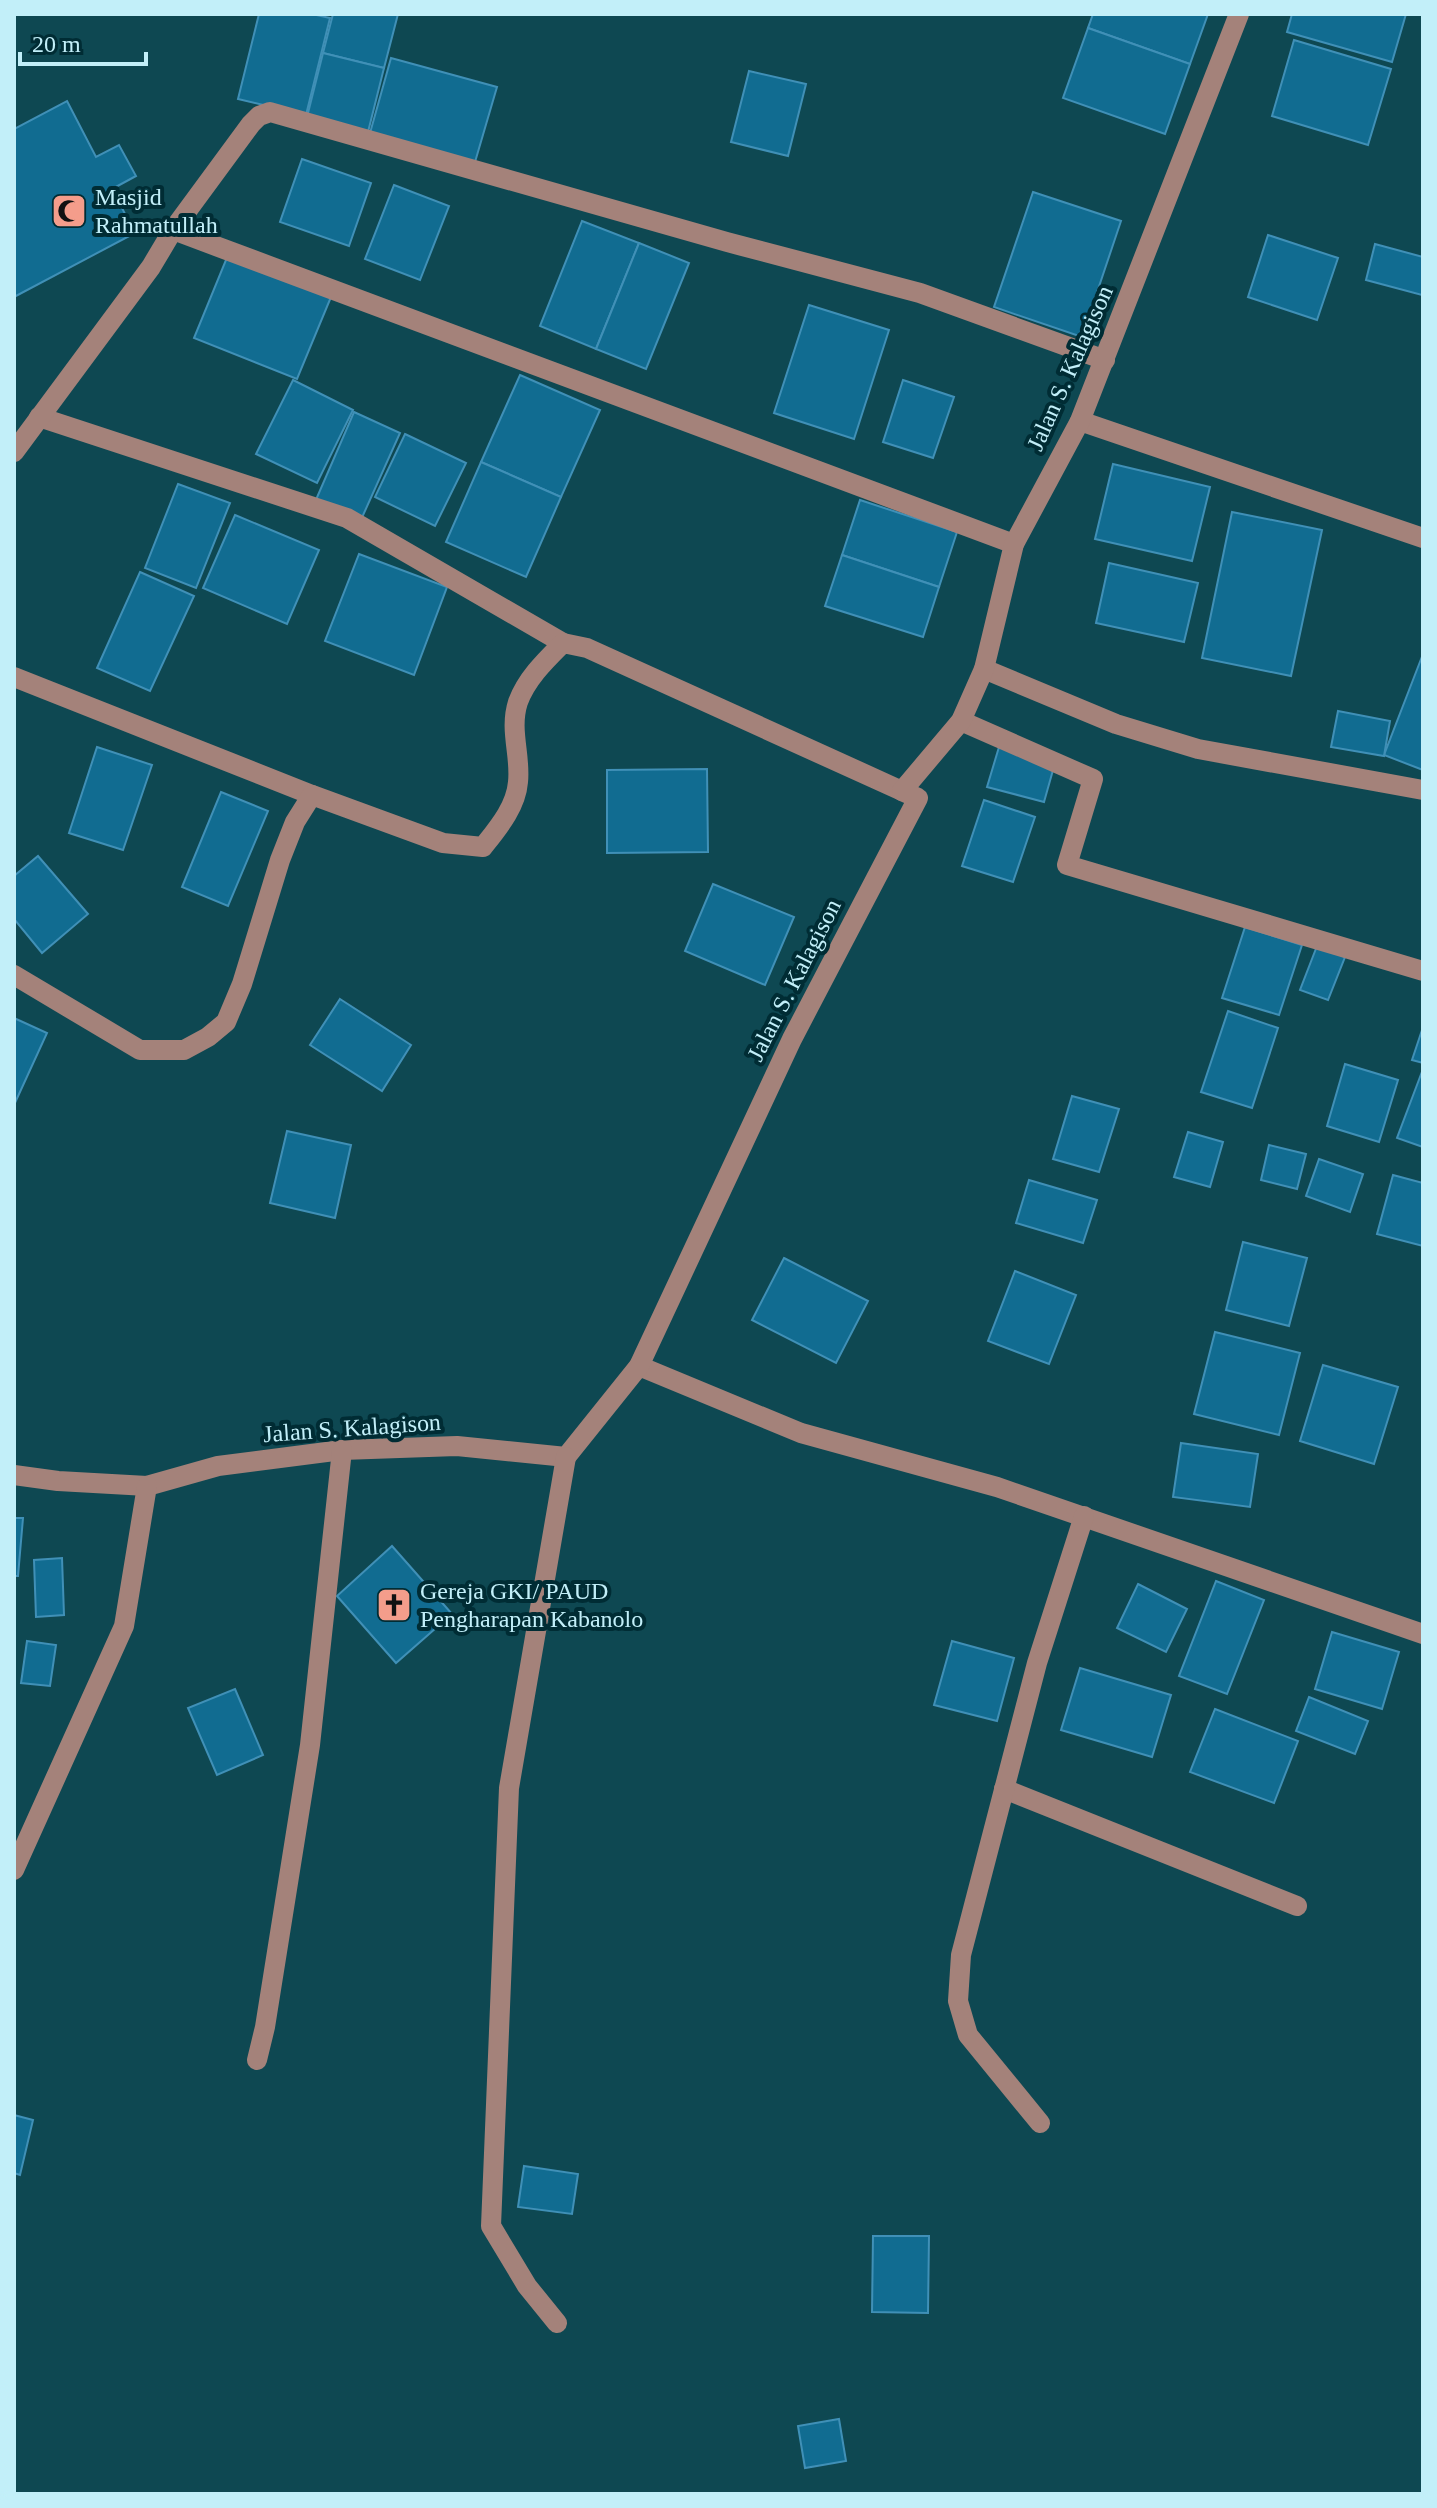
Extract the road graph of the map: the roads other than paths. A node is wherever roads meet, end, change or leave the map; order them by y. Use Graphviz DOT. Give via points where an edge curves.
graph roads {
  1 [pos="1239,14"];
  2 [pos="173,230"];
  3 [pos="1105,360"];
  4 [pos="39,417"];
  5 [pos="1080,421"];
  6 [pos="14,452"];
  7 [pos="1423,538"];
  8 [pos="1014,544"];
  9 [pos="563,643"];
  10 [pos="984,669"];
  11 [pos="14,677"];
  12 [pos="961,721"];
  13 [pos="1423,790"];
  14 [pos="902,791"];
  15 [pos="312,795"];
  16 [pos="1423,971"];
  17 [pos="14,975"];
  18 [pos="639,1366"];
  19 [pos="342,1450"];
  20 [pos="566,1457"];
  21 [pos="14,1475"];
  22 [pos="147,1486"];
  23 [pos="1084,1516"];
  24 [pos="1423,1634"];
  25 [pos="1004,1789"];
  26 [pos="14,1870"];
  27 [pos="1297,1906"];
  28 [pos="257,2060"];
  29 [pos="1040,2123"];
  30 [pos="557,2323"];
  1 -- 3 [label="street, Jalan S. Kalagison"];
  2 -- 3 [label="street" via="251,124 270,112 920,293"];
  2 -- 4 [label="street"];
  2 -- 8 [label="street"];
  3 -- 5 [label="street, Jalan S. Kalagison"];
  4 -- 6 [label="street"];
  4 -- 9 [label="street" via="347,518"];
  5 -- 7 [label="street"];
  5 -- 8 [label="street, Jalan S. Kalagison"];
  8 -- 10 [label="street, Jalan S. Kalagison"];
  9 -- 14 [label="street" via="587,648"];
  9 -- 15 [label="street" via="537,668 519,701 513,729 519,783 505,820 483,847 443,843"];
  10 -- 12 [label="street, Jalan S. Kalagison"];
  10 -- 13 [label="street" via="1116,724 1198,749"];
  11 -- 15 [label="street"];
  12 -- 14 [label="street, Jalan S. Kalagison"];
  12 -- 16 [label="street" via="1093,779 1067,865"];
  14 -- 18 [label="street, Jalan S. Kalagison" via="918,798 792,1039"];
  15 -- 17 [label="street" via="280,860 226,1022 208,1037 184,1050 140,1050"];
  18 -- 20 [label="street, Jalan S. Kalagison"];
  18 -- 23 [label="street" via="801,1433"];
  19 -- 20 [label="street, Jalan S. Kalagison" via="457,1446"];
  19 -- 22 [label="street, Jalan S. Kalagison" via="218,1466"];
  19 -- 28 [label="street" via="310,1745"];
  20 -- 30 [label="street" via="509,1788 491,2226"];
  21 -- 22 [label="street, Jalan S. Kalagison"];
  22 -- 26 [label="street" via="124,1626"];
  23 -- 24 [label="street"];
  23 -- 25 [label="street"];
  25 -- 27 [label="street"];
  25 -- 29 [label="street" via="961,1955 958,2001 968,2035"];
}
